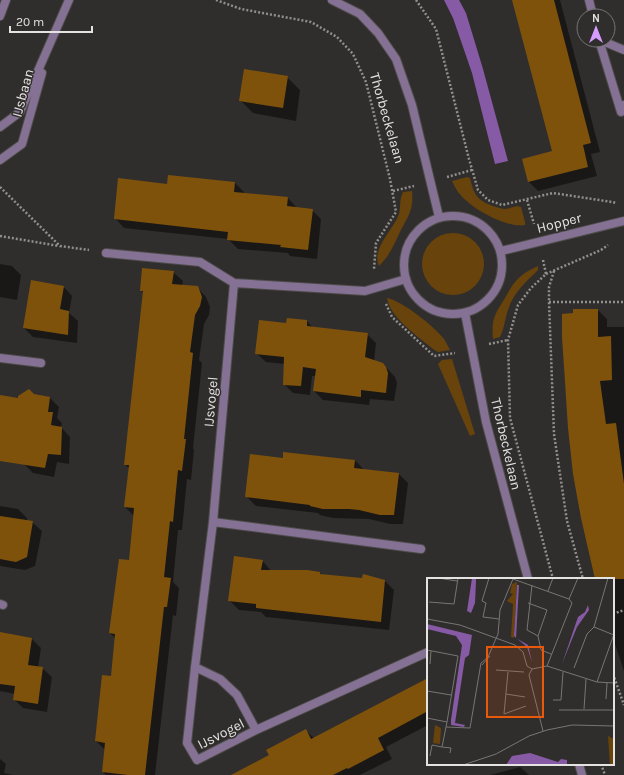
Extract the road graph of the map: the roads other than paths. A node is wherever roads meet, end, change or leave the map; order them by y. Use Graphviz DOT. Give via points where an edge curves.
graph roads {
  1 [pos="6,0"];
  2 [pos="69,0"];
  3 [pos="332,0"];
  4 [pos="0,16"];
  5 [pos="49,45"];
  6 [pos="602,48"];
  7 [pos="624,105"];
  8 [pos="0,127"];
  9 [pos="0,159"];
  10 [pos="439,217"];
  11 [pos="624,221"];
  12 [pos="501,251"];
  13 [pos="106,253"];
  14 [pos="406,279"];
  15 [pos="234,283"];
  16 [pos="464,313"];
  17 [pos="0,358"];
  18 [pos="41,363"];
  19 [pos="213,522"];
  20 [pos="421,550"];
  21 [pos="528,578"];
  22 [pos="427,652"];
  23 [pos="194,667"];
  24 [pos="256,730"];
  25 [pos="579,765"];
  26 [pos="582,775"];
  1 -- 4 [label="street"];
  2 -- 5 [label="street, IJsbaan"];
  3 -- 10 [label="street, Thorbeckelaan" via="360,14 378,33 396,60 412,105"];
  5 -- 8 [label="street, IJsbaan" via="20,112"];
  5 -- 9 [label="street, IJsbaan" via="22,144"];
  6 -- 7 [label="street" via="621,112"];
  10 -- 12 [label="street" via="458,215 477,221 492,234"];
  10 -- 14 [label="street" via="420,228 410,242 404,257"];
  11 -- 12 [label="street, Hopper"];
  12 -- 16 [label="street" via="503,264 496,290 488,301"];
  13 -- 15 [label="street" via="200,262"];
  14 -- 15 [label="street" via="366,291"];
  14 -- 16 [label="street" via="411,291 428,308 452,314"];
  15 -- 19 [label="street, IJsvogel"];
  16 -- 21 [label="street, Thorbeckelaan" via="486,422"];
  17 -- 18 [label="street"];
  19 -- 20 [label="street"];
  19 -- 23 [label="street, IJsvogel"];
  22 -- 24 [label="street, IJsvogel"];
  23 -- 24 [label="street, IJsvogel" via="220,679 237,695"];
  23 -- 24 [label="street, IJsvogel" via="187,743 197,760"];
  25 -- 26 [label="street"];
}
